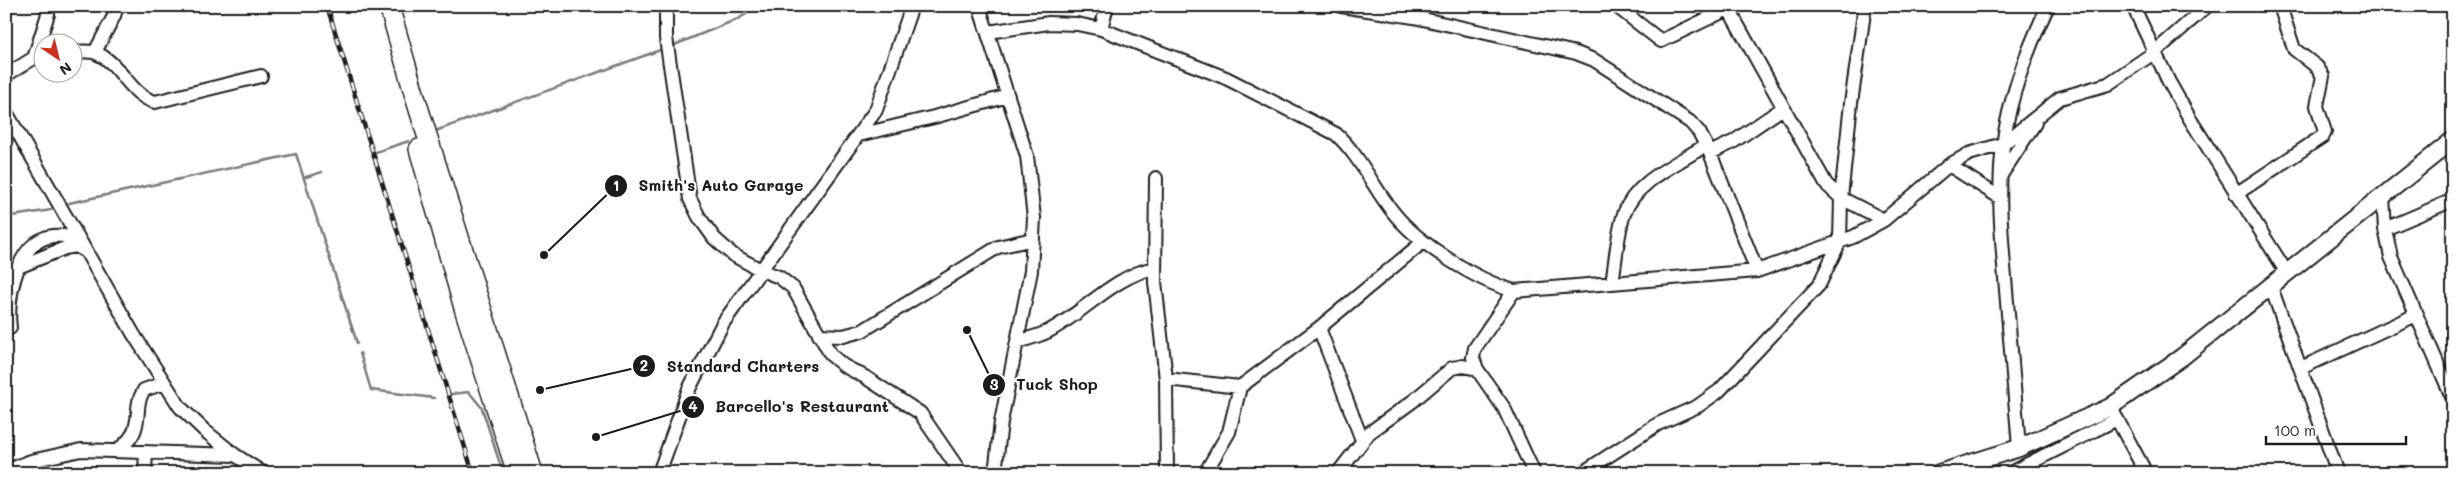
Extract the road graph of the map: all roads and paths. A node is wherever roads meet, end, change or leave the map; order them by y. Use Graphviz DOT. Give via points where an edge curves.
graph roads {
  1 [pos="47,6"];
  2 [pos="117,6"];
  3 [pos="378,6"];
  4 [pos="389,6"];
  5 [pos="666,6"];
  6 [pos="912,6"];
  7 [pos="979,6"];
  8 [pos="1107,6"];
  9 [pos="1342,6"];
  10 [pos="1616,6"];
  11 [pos="1865,6"];
  12 [pos="2048,6"];
  13 [pos="2133,6"];
  14 [pos="2208,6"];
  15 [pos="2280,6"];
  16 [pos="1727,8"];
  17 [pos="1101,29"];
  18 [pos="44,32"];
  19 [pos="988,32"];
  20 [pos="82,52"];
  21 [pos="95,52"];
  22 [pos="2155,52"];
  23 [pos="32,60"];
  24 [pos="6,75"];
  25 [pos="261,76"];
  26 [pos="1008,96"];
  27 [pos="1783,108"];
  28 [pos="6,112"];
  29 [pos="2038,118"];
  30 [pos="859,135"];
  31 [pos="2453,140"];
  32 [pos="2003,144"];
  33 [pos="1708,149"];
  34 [pos="1949,166"];
  35 [pos="2000,177"];
  36 [pos="1156,178"];
  37 [pos="2236,194"];
  38 [pos="2383,196"];
  39 [pos="1999,197"];
  40 [pos="1841,198"];
  41 [pos="2453,200"];
  42 [pos="1884,220"];
  43 [pos="2385,229"];
  44 [pos="1033,239"];
  45 [pos="1840,241"];
  46 [pos="1424,242"];
  47 [pos="84,248"];
  48 [pos="21,265"];
  49 [pos="1155,268"];
  50 [pos="761,270"];
  51 [pos="6,272"];
  52 [pos="1757,272"];
  53 [pos="2287,273"];
  54 [pos="1612,282"];
  55 [pos="2271,287"];
  56 [pos="1514,291"];
  57 [pos="2416,315"];
  58 [pos="10,328"];
  59 [pos="1319,328"];
  60 [pos="819,335"];
  61 [pos="1018,342"];
  62 [pos="2301,368"];
  63 [pos="1477,369"];
  64 [pos="1166,379"];
  65 [pos="164,383"];
  66 [pos="1240,387"];
  67 [pos="2453,399"];
  68 [pos="2113,413"];
  69 [pos="1362,440"];
  70 [pos="2019,448"];
  71 [pos="117,451"];
  72 [pos="146,452"];
  73 [pos="235,455"];
  74 [pos="6,471"];
  75 [pos="992,471"];
  76 [pos="145,473"];
  77 [pos="263,473"];
  78 [pos="517,473"];
  79 [pos="533,473"];
  80 [pos="659,473"];
  81 [pos="961,473"];
  82 [pos="1167,473"];
  83 [pos="1205,473"];
  84 [pos="1338,473"];
  85 [pos="1534,473"];
  86 [pos="1582,473"];
  87 [pos="1939,473"];
  88 [pos="2010,473"];
  89 [pos="2146,473"];
  90 [pos="2338,473"];
  1 -- 18 [label="street"];
  2 -- 21 [label="street"];
  3 -- 78 [label="highway" via="464,308"];
  4 -- 79 [label="highway"];
  5 -- 50 [label="street" via="666,38 690,199 714,238 733,255"];
  6 -- 30 [label="street" via="881,100"];
  7 -- 19 [label="street"];
  8 -- 17 [label="street"];
  9 -- 33 [label="street" via="1414,18 1594,60 1690,122"];
  10 -- 16 [label="street" via="1661,41"];
  11 -- 40 [label="street"];
  12 -- 32 [label="street" via="2017,80"];
  13 -- 22 [label="street"];
  14 -- 22 [label="street"];
  15 -- 37 [label="street" via="2294,49 2318,67 2323,76 2317,106 2325,132"];
  16 -- 27 [label="street"];
  17 -- 19 [label="street" via="1048,23"];
  17 -- 46 [label="street" via="1226,78 1336,134 1347,144 1392,212"];
  19 -- 26 [label="street"];
  20 -- 21 [label="street"];
  21 -- 25 [label="street" via="112,62 145,100 155,102"];
  22 -- 29 [label="street" via="2108,84 2060,98"];
  22 -- 37 [label="street" via="2169,82"];
  23 -- 24 [label="street"];
  26 -- 30 [label="street"];
  26 -- 44 [label="street" via="1027,156 1034,208"];
  27 -- 33 [label="street" via="1733,142"];
  27 -- 40 [label="street" via="1826,184"];
  28 -- 47 [label="street"];
  29 -- 32 [label="street"];
  29 -- 35 [label="street"];
  30 -- 50 [label="street"];
  31 -- 38 [label="main road"];
  32 -- 34 [label="street" via="1969,154"];
  32 -- 35 [label="street"];
  33 -- 52 [label="street"];
  33 -- 54 [label="street" via="1648,183 1633,199 1624,214"];
  34 -- 39 [label="street"];
  34 -- 42 [label="street"];
  35 -- 39 [label="street"];
  36 -- 49 [label="street"];
  37 -- 53 [label="street"];
  38 -- 43 [label="street"];
  38 -- 53 [label="main road"];
  39 -- 70 [label="street"];
  40 -- 42 [label="street"];
  40 -- 45 [label="street"];
  41 -- 43 [label="street"];
  42 -- 45 [label="street" via="1854,238"];
  43 -- 57 [label="street" via="2391,257"];
  44 -- 60 [label="street" via="998,247 862,331 842,336"];
  44 -- 61 [label="street" via="1031,271"];
  45 -- 52 [label="street"];
  45 -- 86 [label="street" via="1820,285 1719,392 1698,406 1658,424"];
  46 -- 56 [label="street" via="1480,277"];
  46 -- 59 [label="street"];
  47 -- 48 [label="street" via="76,246"];
  47 -- 65 [label="street"];
  48 -- 51 [label="street"];
  48 -- 58 [label="street" via="10,304"];
  49 -- 61 [label="street" via="1127,278 1046,332"];
  49 -- 64 [label="street"];
  50 -- 60 [label="street" via="794,288"];
  50 -- 80 [label="street" via="723,323 689,390"];
  52 -- 54 [label="street"];
  53 -- 55 [label="main road"];
  54 -- 56 [label="street"];
  55 -- 62 [label="street"];
  55 -- 68 [label="main road"];
  56 -- 63 [label="street" via="1475,348 1473,358"];
  57 -- 62 [label="street"];
  57 -- 67 [label="street"];
  59 -- 66 [label="street"];
  59 -- 69 [label="street"];
  60 -- 81 [label="street" via="831,355 844,366 920,413"];
  61 -- 75 [label="street"];
  62 -- 90 [label="street"];
  63 -- 69 [label="street" via="1452,368"];
  63 -- 85 [label="street" via="1504,408"];
  64 -- 66 [label="street"];
  64 -- 82 [label="street"];
  65 -- 71 [label="street" via="144,390 137,402 136,425 131,439"];
  65 -- 73 [label="street" via="180,407"];
  66 -- 83 [label="street" via="1229,432"];
  68 -- 70 [label="main road"];
  68 -- 88 [label="street"];
  68 -- 89 [label="street"];
  69 -- 84 [label="street"];
  70 -- 87 [label="main road"];
  71 -- 72 [label="street"];
  71 -- 74 [label="street" via="81,450 32,461"];
  72 -- 73 [label="street"];
  72 -- 76 [label="street"];
  73 -- 77 [label="street"];
}
